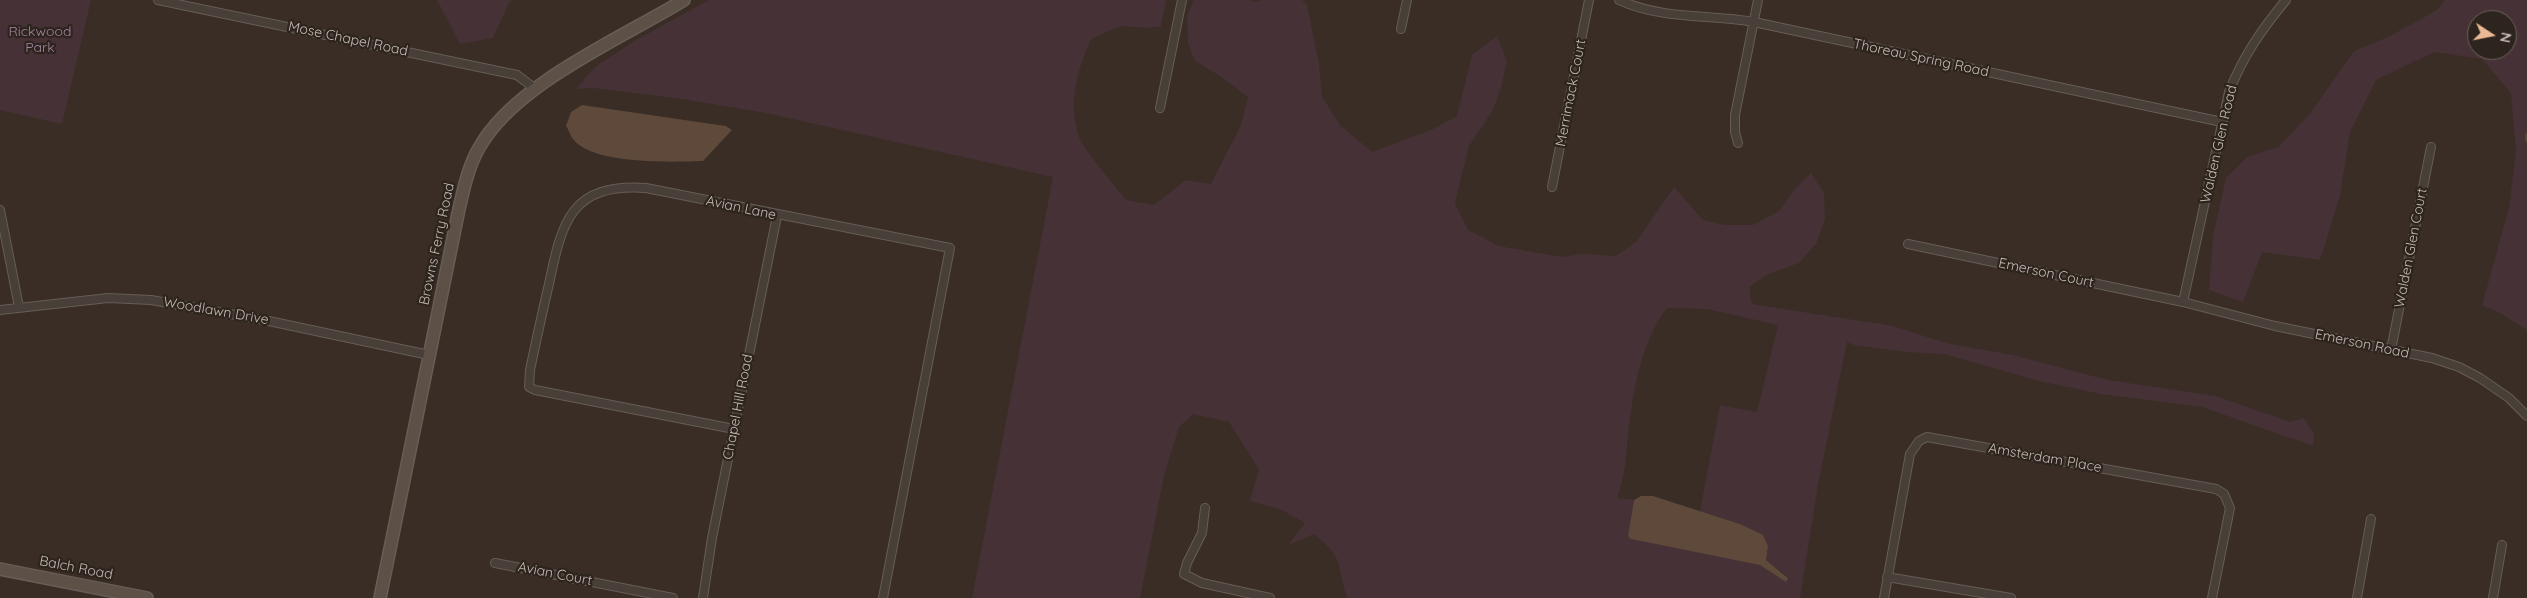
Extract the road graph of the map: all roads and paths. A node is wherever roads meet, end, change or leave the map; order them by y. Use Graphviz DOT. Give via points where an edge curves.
graph roads {
  1 [pos="158,0"];
  2 [pos="684,0"];
  3 [pos="1182,0"];
  4 [pos="1407,0"];
  5 [pos="1589,0"];
  6 [pos="1619,0"];
  7 [pos="1758,0"];
  8 [pos="2286,0"];
  9 [pos="1754,22"];
  10 [pos="1401,29"];
  11 [pos="534,88"];
  12 [pos="1160,108"];
  13 [pos="2222,122"];
  14 [pos="1738,142"];
  15 [pos="2431,147"];
  16 [pos="1552,187"];
  17 [pos="0,210"];
  18 [pos="777,216"];
  19 [pos="1908,244"];
  20 [pos="2183,302"];
  21 [pos="19,307"];
  22 [pos="0,310"];
  23 [pos="2391,350"];
  24 [pos="429,355"];
  25 [pos="2527,416"];
  26 [pos="734,429"];
  27 [pos="1205,508"];
  28 [pos="2371,519"];
  29 [pos="2502,545"];
  30 [pos="495,562"];
  31 [pos="0,569"];
  32 [pos="1887,577"];
  33 [pos="146,598"];
  34 [pos="380,598"];
  35 [pos="673,598"];
  36 [pos="703,598"];
  37 [pos="883,598"];
  38 [pos="1270,598"];
  39 [pos="1884,598"];
  40 [pos="2011,598"];
  41 [pos="2212,598"];
  42 [pos="2357,598"];
  43 [pos="2493,598"];
  1 -- 11 [label="street, Mose Chapel Road" via="517,75"];
  2 -- 11 [label="street, Browns Ferry Road"];
  3 -- 12 [label="street"];
  4 -- 10 [label="street"];
  5 -- 16 [label="street, Merrimack Court"];
  6 -- 9 [label="street, Thoreau Spring Road" via="1661,14"];
  7 -- 9 [label="street"];
  8 -- 13 [label="street, Walden Glen Road" via="2257,36 2240,65"];
  9 -- 13 [label="street, Thoreau Spring Road"];
  9 -- 14 [label="street" via="1735,115"];
  11 -- 24 [label="street, Browns Ferry Road" via="509,111 480,146 468,170"];
  13 -- 20 [label="street, Walden Glen Road"];
  15 -- 23 [label="street, Walden Glen Court"];
  17 -- 21 [label="street"];
  18 -- 26 [label="street, Chapel Hill Road"];
  18 -- 26 [label="street, Avian Lane" via="646,188 611,188 597,193 577,207 557,245 530,370 529,387 534,390"];
  18 -- 37 [label="street, Avian Lane" via="950,248"];
  19 -- 20 [label="street, Emerson Court"];
  20 -- 23 [label="street, Emerson Road" via="2275,326"];
  21 -- 22 [label="street, Woodlawn Drive"];
  21 -- 24 [label="street, Woodlawn Drive" via="108,298 151,300"];
  23 -- 25 [label="street, Emerson Road" via="2459,367 2509,398"];
  24 -- 34 [label="street, Browns Ferry Road"];
  26 -- 36 [label="street, Chapel Hill Road"];
  27 -- 38 [label="street" via="1202,533 1184,574 1202,583"];
  28 -- 42 [label="street"];
  29 -- 43 [label="street"];
  30 -- 35 [label="street, Avian Court"];
  31 -- 33 [label="street, Balch Road"];
  32 -- 39 [label="street, Amsterdam Place"];
  32 -- 40 [label="street"];
  32 -- 41 [label="street, Amsterdam Place" via="1910,454 1919,441 1927,437 2216,489 2224,494 2230,508"];
}
